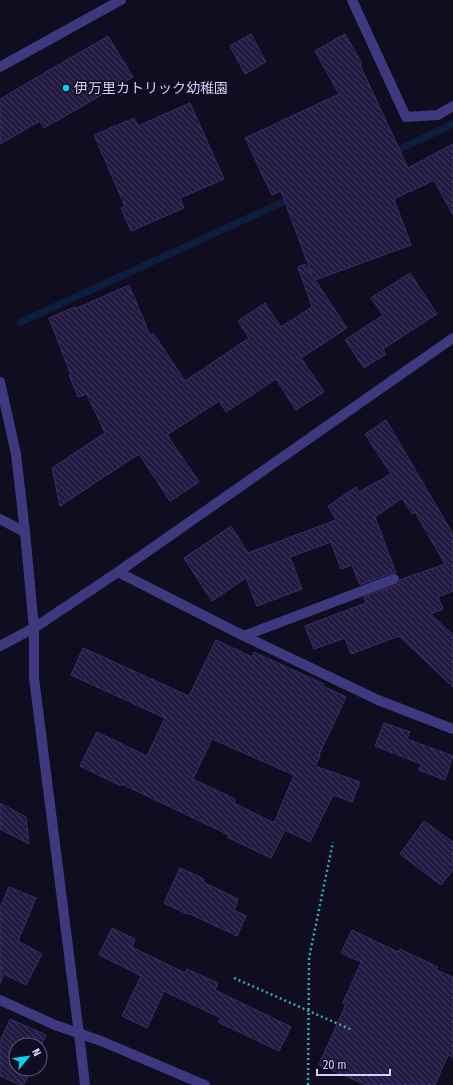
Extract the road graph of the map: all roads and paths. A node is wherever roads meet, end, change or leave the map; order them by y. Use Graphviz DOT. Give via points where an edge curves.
graph roads {
  1 [pos="121,0"];
  2 [pos="352,0"];
  3 [pos="0,67"];
  4 [pos="453,106"];
  5 [pos="453,338"];
  6 [pos="0,382"];
  7 [pos="0,519"];
  8 [pos="25,532"];
  9 [pos="118,572"];
  10 [pos="394,579"];
  11 [pos="34,628"];
  12 [pos="244,636"];
  13 [pos="0,646"];
  14 [pos="453,728"];
  15 [pos="333,842"];
  16 [pos="234,978"];
  17 [pos="0,1000"];
  18 [pos="308,1011"];
  19 [pos="352,1030"];
  20 [pos="79,1034"];
  21 [pos="85,1085"];
  22 [pos="205,1085"];
  23 [pos="308,1085"];
  1 -- 3 [label="street"];
  2 -- 4 [label="street" via="406,117 438,115"];
  5 -- 9 [label="street"];
  6 -- 8 [label="street" via="16,454"];
  7 -- 8 [label="street"];
  8 -- 11 [label="street"];
  9 -- 11 [label="street"];
  9 -- 12 [label="street"];
  10 -- 12 [label="street"];
  11 -- 13 [label="street"];
  11 -- 20 [label="street" via="34,678"];
  12 -- 14 [label="street" via="378,700"];
  15 -- 18 [label="path" via="309,958"];
  16 -- 18 [label="path"];
  17 -- 20 [label="street"];
  18 -- 19 [label="path"];
  18 -- 23 [label="path"];
  20 -- 21 [label="street"];
  20 -- 22 [label="street" via="101,1040"];
}
